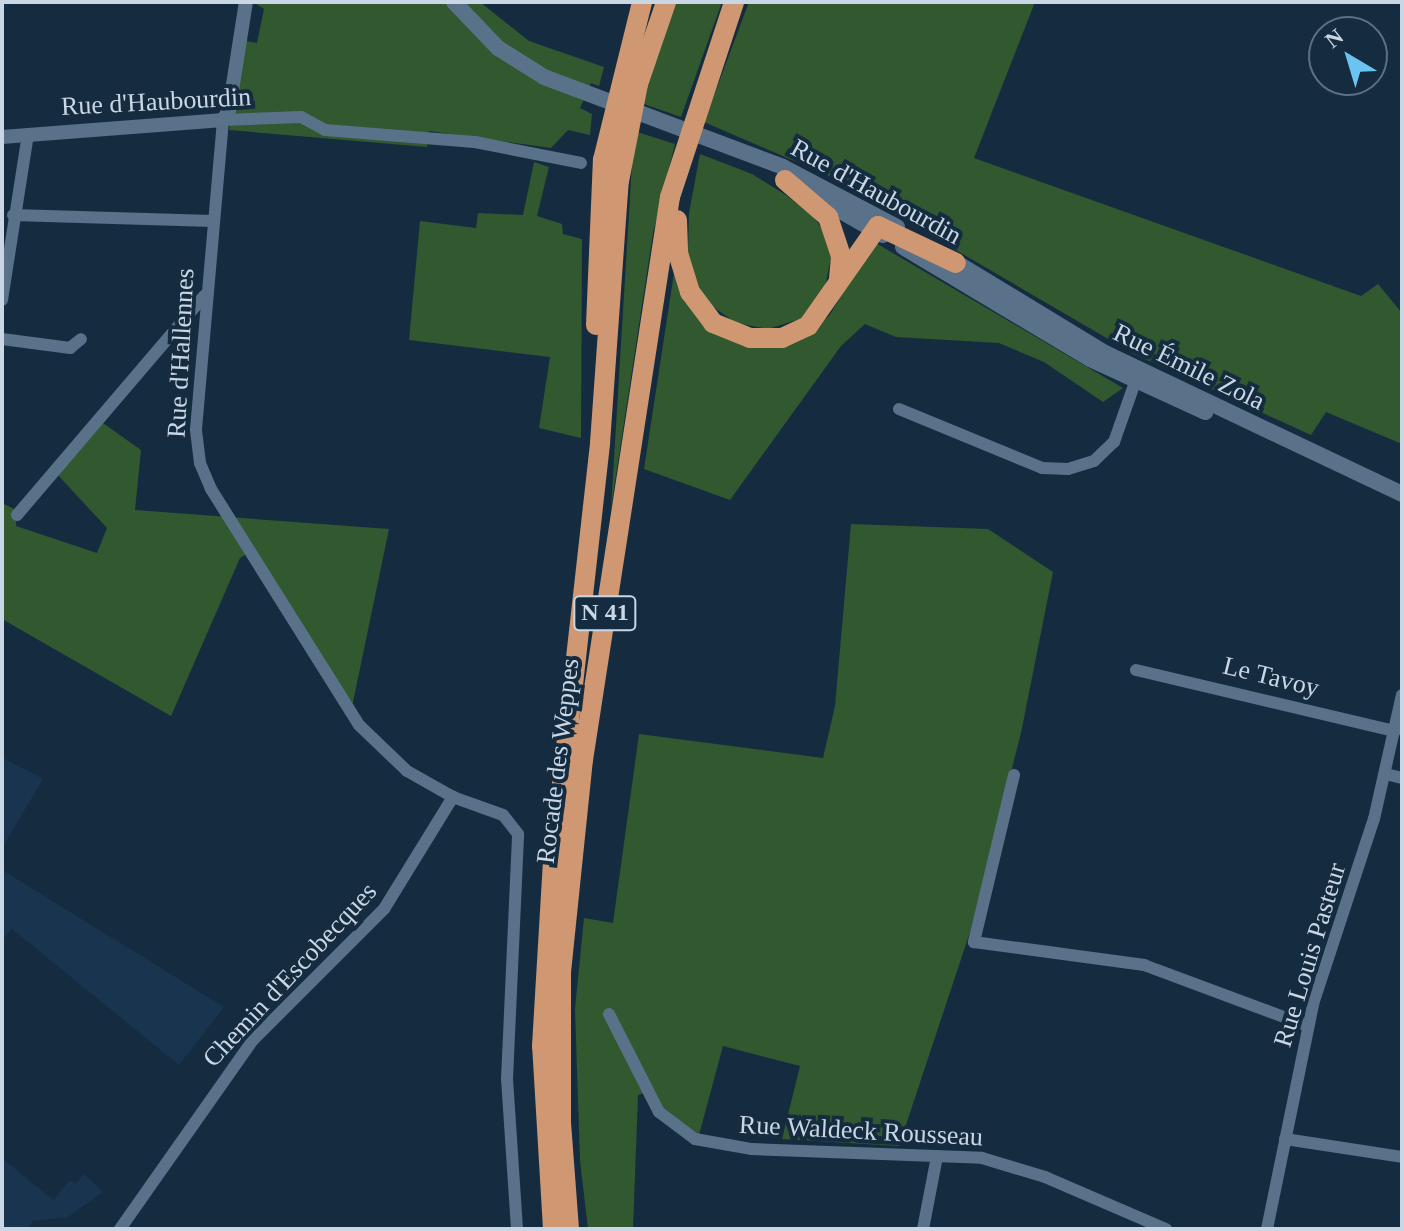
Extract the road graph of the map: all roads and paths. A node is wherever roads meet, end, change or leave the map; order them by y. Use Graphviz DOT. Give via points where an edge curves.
graph roads {
  1 [pos="246,2"];
  2 [pos="454,2"];
  3 [pos="666,2"];
  4 [pos="734,2"];
  5 [pos="641,6"];
  6 [pos="692,118"];
  7 [pos="223,120"];
  8 [pos="28,134"];
  9 [pos="2,137"];
  10 [pos="719,145"];
  11 [pos="581,163"];
  12 [pos="785,180"];
  13 [pos="13,215"];
  14 [pos="213,221"];
  15 [pos="874,229"];
  16 [pos="958,270"];
  17 [pos="204,296"];
  18 [pos="832,299"];
  19 [pos="2,300"];
  20 [pos="2,339"];
  21 [pos="81,339"];
  22 [pos="1137,375"];
  23 [pos="899,409"];
  24 [pos="1397,492"];
  25 [pos="17,515"];
  26 [pos="590,529"];
  27 [pos="1136,670"];
  28 [pos="1402,695"];
  29 [pos="1395,731"];
  30 [pos="1386,774"];
  31 [pos="1014,775"];
  32 [pos="1402,778"];
  33 [pos="453,797"];
  34 [pos="609,1014"];
  35 [pos="1308,1026"];
  36 [pos="1285,1139"];
  37 [pos="937,1156"];
  38 [pos="1402,1157"];
  39 [pos="120,1229"];
  40 [pos="517,1229"];
  41 [pos="553,1229"];
  42 [pos="569,1229"];
  43 [pos="923,1229"];
  44 [pos="1166,1229"];
  45 [pos="1267,1229"];
  1 -- 7 [label="street"];
  2 -- 10 [label="main road, Rue d'Haubourdin" via="516,61"];
  3 -- 26 [label="highway, N 41" via="638,84 619,181"];
  4 -- 6 [label="highway, N 41"];
  5 -- 26 [label="highway" via="601,177"];
  6 -- 18 [label="highway" via="676,236 684,278 705,315 736,335 782,338 808,326"];
  6 -- 42 [label="highway, Rocade des Weppes / N 41" via="672,186 583,760 565,916 560,1065"];
  7 -- 8 [label="street, Rue d'Haubourdin"];
  7 -- 11 [label="street, Rue d'Haubourdin" via="297,117 325,130 475,142"];
  7 -- 14 [label="street, Rue d'Hallennes"];
  8 -- 9 [label="street, Rue d'Haubourdin"];
  8 -- 13 [label="street"];
  10 -- 12 [label="main road, Rue d'Haubourdin"];
  10 -- 16 [label="main road, Rue d'Haubourdin" via="824,186"];
  12 -- 15 [label="main road, Rue d'Haubourdin"];
  12 -- 18 [label="highway" via="823,210 835,235 841,265"];
  13 -- 14 [label="street"];
  13 -- 19 [label="street"];
  14 -- 17 [label="street, Rue d'Hallennes"];
  15 -- 16 [label="highway" via="886,228"];
  15 -- 18 [label="highway"];
  16 -- 22 [label="main road, Rue Émile Zola"];
  17 -- 25 [label="street"];
  17 -- 33 [label="street, Rue d'Hallennes" via="206,355 196,429 200,463 368,736 397,764"];
  20 -- 21 [label="street" via="70,348"];
  22 -- 23 [label="street" via="1114,442 1094,461 1068,469 1042,468"];
  22 -- 24 [label="main road, Rue Émile Zola" via="1318,468"];
  26 -- 41 [label="highway, Rocade des Weppes / N 41" via="544,984 543,1108"];
  27 -- 29 [label="street, Le Tavoy"];
  28 -- 29 [label="street, Rue Louis Pasteur"];
  29 -- 30 [label="street, Rue Louis Pasteur"];
  30 -- 32 [label="street"];
  30 -- 35 [label="street, Rue Louis Pasteur"];
  31 -- 35 [label="street" via="974,942 1144,965"];
  33 -- 39 [label="street, Chemin d'Escobecques" via="375,920 252,1041"];
  33 -- 40 [label="street" via="503,815 515,827 520,843 507,1079"];
  34 -- 37 [label="street, Rue Waldeck Rousseau" via="659,1112 695,1139 752,1149"];
  35 -- 36 [label="street, Rue Louis Pasteur"];
  36 -- 38 [label="street"];
  36 -- 45 [label="street, Rue Louis Pasteur"];
  37 -- 43 [label="street"];
  37 -- 44 [label="street, Rue Waldeck Rousseau" via="982,1158 1034,1173"];
}
